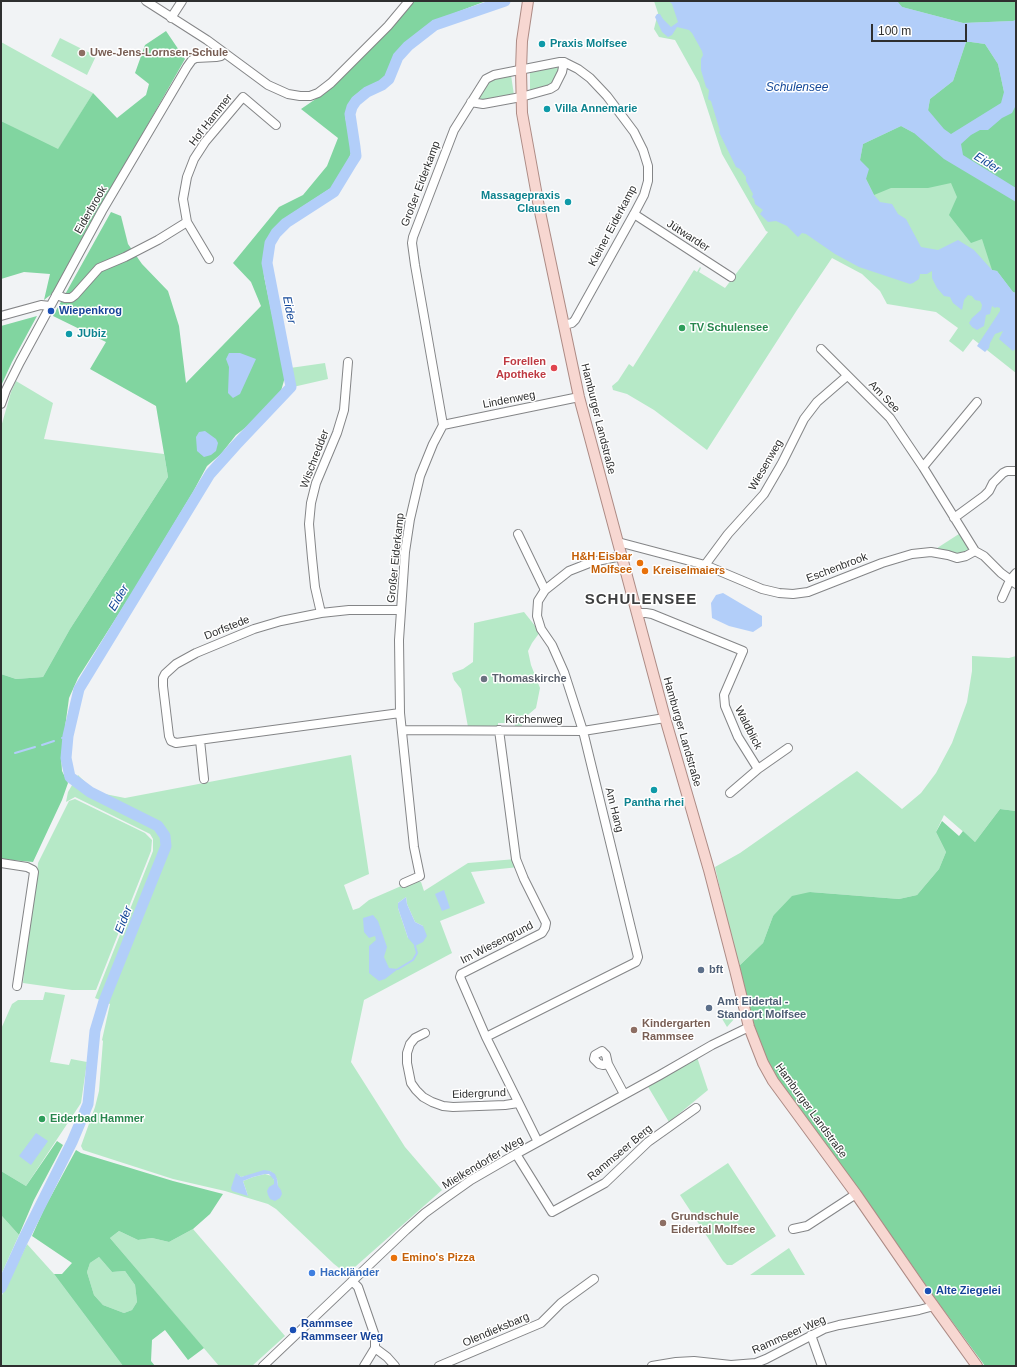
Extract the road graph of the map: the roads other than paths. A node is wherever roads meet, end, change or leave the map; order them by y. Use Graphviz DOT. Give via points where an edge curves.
graph roads {
  1 [pos="146,1"];
  2 [pos="182,1"];
  3 [pos="409,1"];
  4 [pos="527,3"];
  5 [pos="171,18"];
  6 [pos="224,53"];
  7 [pos="564,62"];
  8 [pos="521,70"];
  9 [pos="521,96"];
  10 [pos="471,102"];
  11 [pos="276,125"];
  12 [pos="634,214"];
  13 [pos="187,222"];
  14 [pos="209,259"];
  15 [pos="731,277"];
  16 [pos="56,295"];
  17 [pos="50,306"];
  18 [pos="1,316"];
  19 [pos="564,325"];
  20 [pos="821,349"];
  21 [pos="348,362"];
  22 [pos="847,376"];
  23 [pos="579,397"];
  24 [pos="977,401"];
  25 [pos="1,404"];
  26 [pos="443,425"];
  27 [pos="923,467"];
  28 [pos="1016,471"];
  29 [pos="954,518"];
  30 [pos="518,534"];
  31 [pos="618,542"];
  32 [pos="975,551"];
  33 [pos="622,556"];
  34 [pos="706,565"];
  35 [pos="1016,573"];
  36 [pos="1013,582"];
  37 [pos="545,590"];
  38 [pos="1002,598"];
  39 [pos="401,610"];
  40 [pos="321,613"];
  41 [pos="638,613"];
  42 [pos="400,713"];
  43 [pos="665,718"];
  44 [pos="402,730"];
  45 [pos="499,730"];
  46 [pos="583,731"];
  47 [pos="200,740"];
  48 [pos="788,748"];
  49 [pos="758,769"];
  50 [pos="204,779"];
  51 [pos="730,793"];
  52 [pos="1,863"];
  53 [pos="404,883"];
  54 [pos="17,986"];
  55 [pos="749,1027"];
  56 [pos="425,1033"];
  57 [pos="486,1037"];
  58 [pos="608,1064"];
  59 [pos="624,1094"];
  60 [pos="518,1103"];
  61 [pos="696,1108"];
  62 [pos="538,1142"];
  63 [pos="516,1154"];
  64 [pos="856,1194"];
  65 [pos="793,1229"];
  66 [pos="594,1279"];
  67 [pos="352,1281"];
  68 [pos="934,1306"];
  69 [pos="811,1335"];
  70 [pos="374,1348"];
  71 [pos="263,1366"];
  72 [pos="364,1366"];
  73 [pos="395,1366"];
  74 [pos="439,1366"];
  75 [pos="652,1366"];
  76 [pos="822,1366"];
  77 [pos="977,1366"];
  1 -- 5 [label="street"];
  2 -- 5 [label="street"];
  3 -- 6 [label="street" via="388,26 331,83 310,96 300,96 268,85"];
  4 -- 8 [label="main road, Hamburger Landstraße"];
  5 -- 6 [label="street"];
  6 -- 16 [label="street, Eiderbrook" via="216,58 196,58 187,67"];
  7 -- 8 [label="street"];
  7 -- 9 [label="street" via="555,86"];
  7 -- 12 [label="street, Kleiner Eiderkamp" via="590,78 607,96 625,117 643,150 648,166 648,181"];
  8 -- 9 [label="main road, Hamburger Landstraße"];
  8 -- 10 [label="street, Großer Eiderkamp" via="486,79"];
  9 -- 10 [label="street" via="483,104"];
  9 -- 19 [label="main road, Hamburger Landstraße" via="539,207"];
  10 -- 26 [label="street, Großer Eiderkamp" via="447,146 412,243"];
  11 -- 13 [label="street, Hof Hammer" via="243,97 205,142 194,160 187,177 183,200"];
  12 -- 15 [label="street, Jütwarder"];
  12 -- 19 [label="street, Kleiner Eiderkamp" via="575,320"];
  13 -- 14 [label="street, Hof Hammer"];
  13 -- 16 [label="street" via="158,240 99,268 71,298"];
  16 -- 17 [label="street, Eiderbrook"];
  17 -- 18 [label="street" via="41,305"];
  17 -- 25 [label="street, Eiderbrook"];
  19 -- 23 [label="main road, Hamburger Landstraße"];
  20 -- 22 [label="street, Am See"];
  21 -- 40 [label="street, Wischredder" via="344,410 316,483 311,504 309,524 312,558"];
  22 -- 27 [label="street, Am See" via="890,418"];
  22 -- 34 [label="street, Wiesenweg" via="825,394 809,412 764,494 728,534"];
  23 -- 26 [label="street, Lindenweg"];
  23 -- 31 [label="main road, Hamburger Landstraße"];
  24 -- 27 [label="street"];
  26 -- 39 [label="street, Großer Eiderkamp" via="420,476 410,519"];
  27 -- 29 [label="street, Am See"];
  28 -- 29 [label="street" via="1003,473 984,496"];
  29 -- 32 [label="street, Am See"];
  30 -- 37 [label="street"];
  31 -- 33 [label="main road, Hamburger Landstraße"];
  31 -- 34 [label="street, Eschenbrook"];
  32 -- 34 [label="street, Eschenbrook" via="957,558 931,552 912,554 808,592 793,594 762,589"];
  32 -- 36 [label="street"];
  33 -- 37 [label="street, Am Hang" via="592,562 569,571"];
  33 -- 41 [label="main road, Hamburger Landstraße"];
  35 -- 36 [label="street"];
  36 -- 38 [label="street"];
  37 -- 46 [label="street, Am Hang" via="538,601 537,616 541,629 552,645 564,672"];
  39 -- 40 [label="street, Dorfstede"];
  39 -- 42 [label="street, Großer Eiderkamp"];
  40 -- 47 [label="street, Dorfstede" via="281,621 241,634 196,653 176,664 165,674 162,686 171,741 176,743"];
  41 -- 43 [label="main road, Hamburger Landstraße"];
  41 -- 49 [label="street, Waldblick" via="652,614 743,652 724,695 725,706 738,737"];
  42 -- 44 [label="street, Großer Eiderkamp"];
  42 -- 47 [label="street, Dorfstede"];
  43 -- 46 [label="street, Kirchenweg"];
  43 -- 55 [label="main road, Hamburger Landstraße" via="711,877"];
  44 -- 45 [label="street, Kirchenweg"];
  44 -- 53 [label="street, Großer Eiderkamp" via="414,847 420,876"];
  45 -- 46 [label="street, Kirchenweg"];
  45 -- 57 [label="street, Im Wiesengrund" via="516,859 546,928 542,933 461,974 460,977"];
  46 -- 57 [label="street, Am Hang" via="638,958 636,962"];
  47 -- 50 [label="street"];
  48 -- 49 [label="street, Waldblick"];
  49 -- 51 [label="street, Waldblick"];
  52 -- 54 [label="street" via="28,866 34,872"];
  55 -- 59 [label="street, Mielkendorfer Weg"];
  55 -- 64 [label="main road, Hamburger Landstraße" via="773,1081"];
  56 -- 60 [label="street, Eidergrund" via="415,1038 407,1053 411,1082 423,1097 443,1106 453,1107"];
  57 -- 60 [label="street, Im Wiesengrund"];
  58 -- 59 [label="street"];
  59 -- 62 [label="street, Mielkendorfer Weg"];
  60 -- 62 [label="street, Im Wiesengrund"];
  61 -- 63 [label="street, Rammseer Berg" via="648,1142 605,1183 552,1212"];
  62 -- 63 [label="street, Mielkendorfer Weg"];
  63 -- 67 [label="street, Mielkendorfer Weg" via="471,1180 425,1213"];
  64 -- 65 [label="street" via="807,1226"];
  64 -- 68 [label="main road, Hamburger Landstraße"];
  66 -- 74 [label="street, Olendieksbarg" via="560,1303 541,1323"];
  67 -- 70 [label="street" via="358,1287 371,1322 375,1336"];
  67 -- 71 [label="street, Mielkendorfer Weg"];
  68 -- 69 [label="street, Rammseer Weg" via="839,1325"];
  68 -- 77 [label="main road, Hamburger Landstraße"];
  69 -- 75 [label="street, Rammseer Weg" via="756,1362 731,1366 694,1361"];
  69 -- 76 [label="street"];
  70 -- 72 [label="street"];
  70 -- 73 [label="street"];
}
